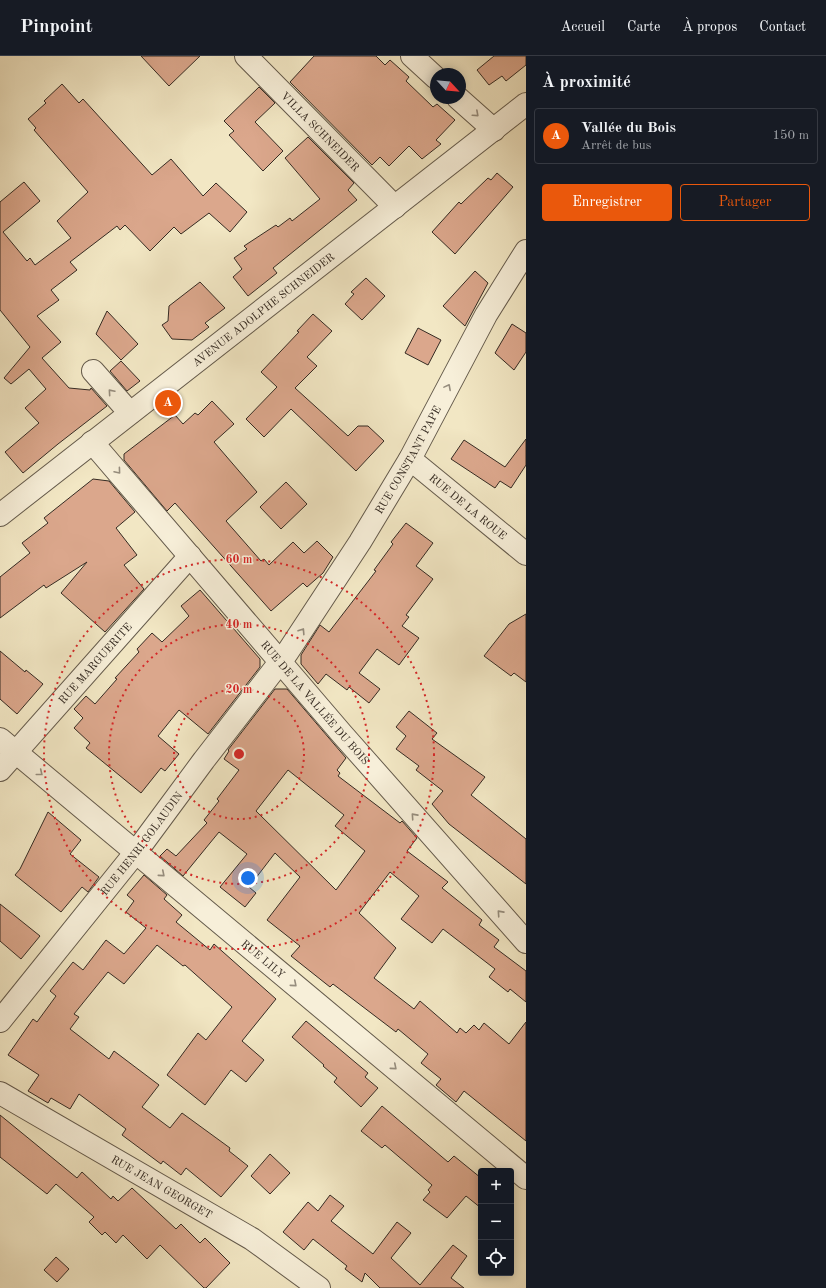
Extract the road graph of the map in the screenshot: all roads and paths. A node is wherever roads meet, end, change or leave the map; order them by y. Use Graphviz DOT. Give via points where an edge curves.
graph roads {
  1 [pos="246,56"];
  2 [pos="412,56"];
  3 [pos="430,72"];
  4 [pos="465,104"];
  5 [pos="526,104"];
  6 [pos="494,130"];
  7 [pos="395,207"];
  8 [pos="526,251"];
  9 [pos="93,371"];
  10 [pos="130,413"];
  11 [pos="92,442"];
  12 [pos="410,459"];
  13 [pos="2,510"];
  14 [pos="526,554"];
  15 [pos="190,556"];
  16 [pos="280,663"];
  17 [pos="8,746"];
  18 [pos="0,770"];
  19 [pos="136,852"];
  20 [pos="526,942"];
  21 [pos="0,1021"];
  22 [pos="0,1093"];
  23 [pos="526,1178"];
  24 [pos="319,1288"];
  1 -- 7 [label="street, VILLA SCHNEIDER"];
  2 -- 3 [label="street"];
  4 -- 6 [label="street, one-way"];
  5 -- 6 [label="street, AVENUE ADOLPHE SCHNEIDER"];
  6 -- 7 [label="street, AVENUE ADOLPHE SCHNEIDER"];
  7 -- 10 [label="street, AVENUE ADOLPHE SCHNEIDER"];
  12 -- 8 [label="street, RUE CONSTANT PAPE, one-way" via="486,315"];
  10 -- 9 [label="street, one-way"];
  10 -- 11 [label="street, AVENUE ADOLPHE SCHNEIDER"];
  11 -- 13 [label="street, AVENUE ADOLPHE SCHNEIDER"];
  11 -- 15 [label="street, RUE DE LA VALLÉE DU BOIS, one-way"];
  12 -- 14 [label="street, RUE DE LA ROUE"];
  16 -- 12 [label="street, RUE CONSTANT PAPE, one-way" via="360,542"];
  15 -- 16 [label="street, RUE DE LA VALLÉE DU BOIS"];
  15 -- 17 [label="street, RUE MARGUERITE"];
  16 -- 19 [label="street, RUE HENRI GOLAUDIN"];
  20 -- 16 [label="street, RUE DE LA VALLÉE DU BOIS, one-way"];
  17 -- 18 [label="street, RUE MARGUERITE"];
  17 -- 19 [label="street, RUE LILY, one-way"];
  19 -- 21 [label="street, RUE HENRI GOLAUDIN"];
  19 -- 23 [label="street, RUE LILY, one-way"];
  22 -- 24 [label="street, RUE JEAN GEORGET" via="252,1239"];
}
